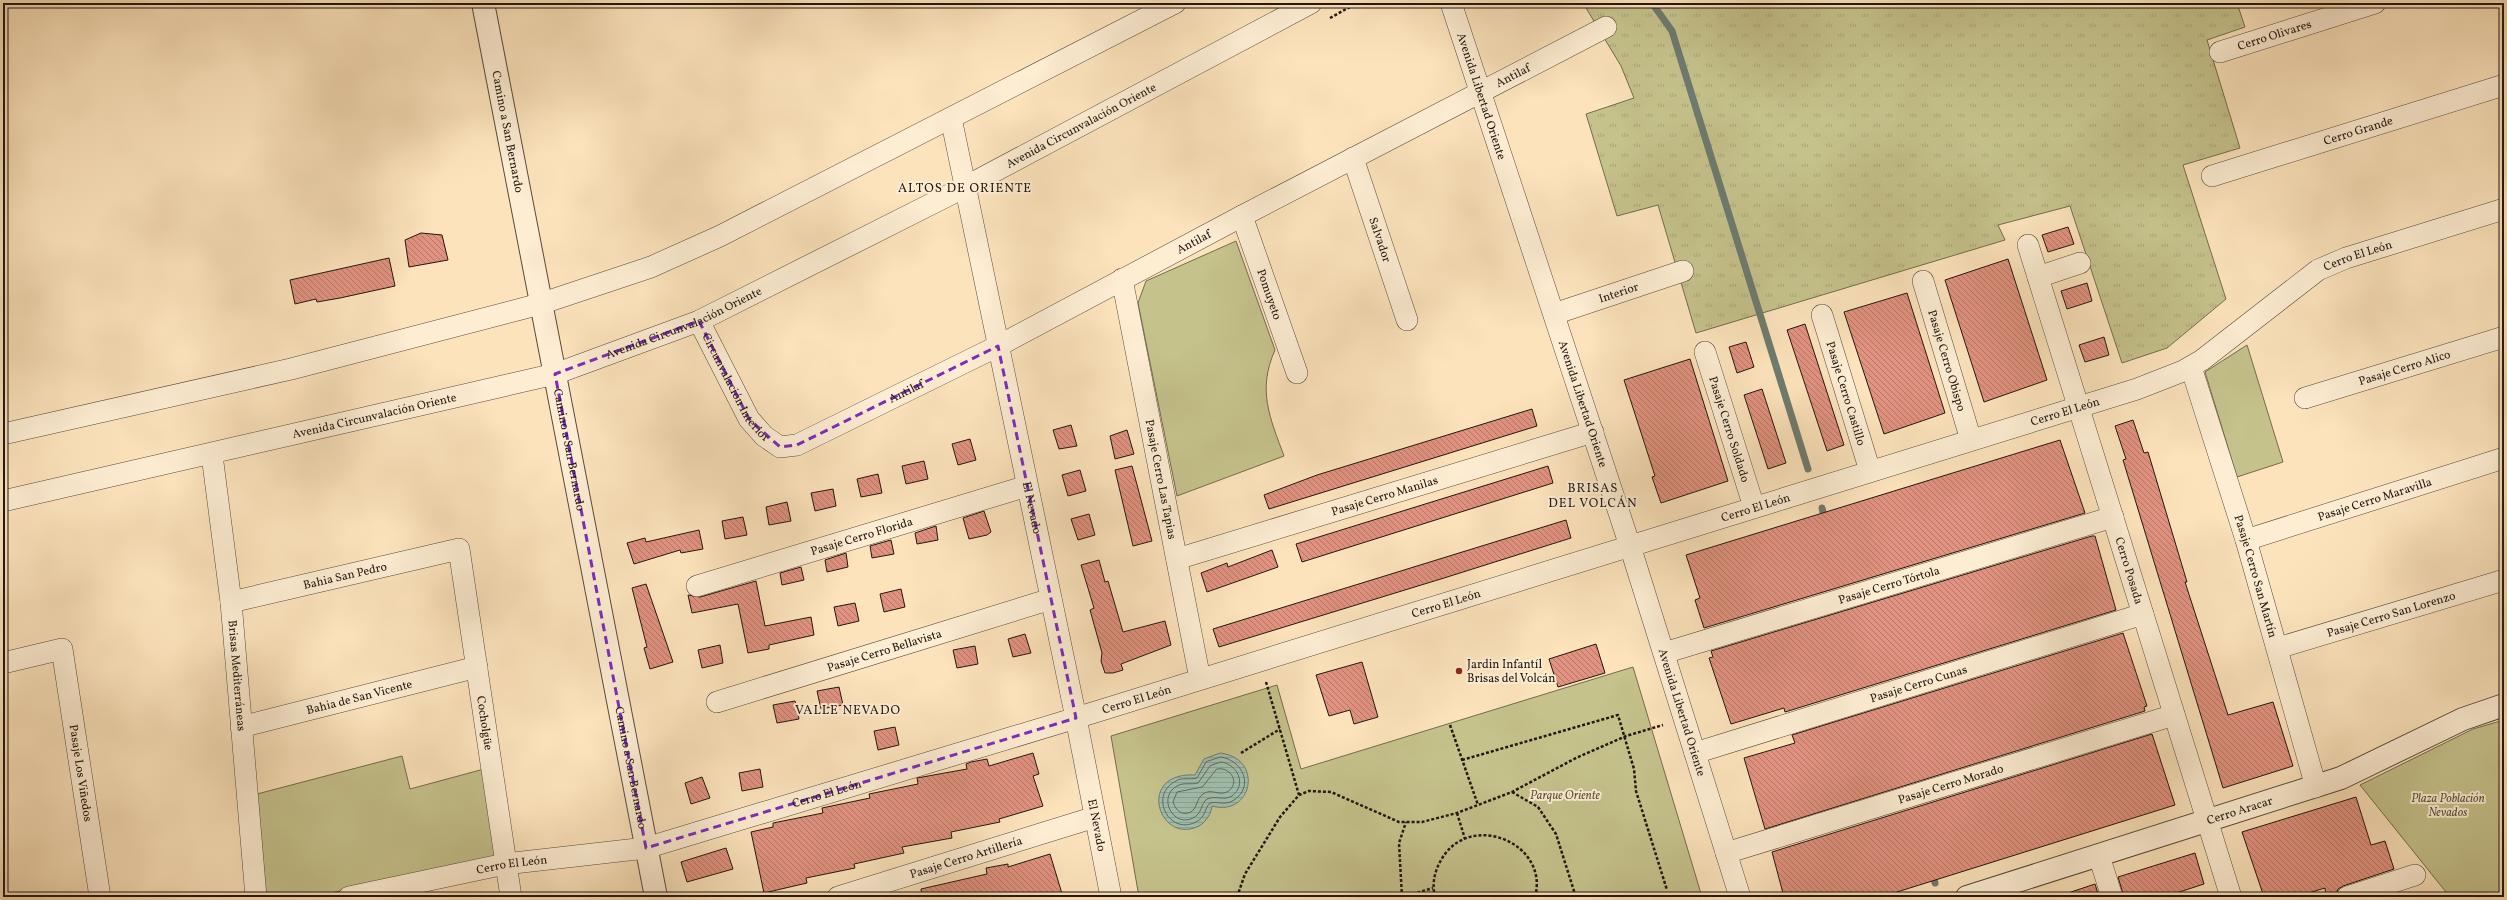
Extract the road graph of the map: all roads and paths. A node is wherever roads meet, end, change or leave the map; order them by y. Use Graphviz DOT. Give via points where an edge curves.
graph roads {
  1 [pos="483,3"];
  2 [pos="1175,3"];
  3 [pos="1311,3"];
  4 [pos="1452,3"];
  5 [pos="2375,3"];
  6 [pos="1606,28"];
  7 [pos="2220,52"];
  8 [pos="2504,85"];
  9 [pos="1481,93"];
  10 [pos="951,118"];
  11 [pos="1354,158"];
  12 [pos="2212,176"];
  13 [pos="965,187"];
  14 [pos="2504,209"];
  15 [pos="1242,216"];
  16 [pos="2028,245"];
  17 [pos="2080,263"];
  18 [pos="1682,271"];
  19 [pos="2038,277"];
  20 [pos="1122,279"];
  21 [pos="1923,281"];
  22 [pos="540,304"];
  23 [pos="1554,314"];
  24 [pos="1822,314"];
  25 [pos="1407,320"];
  26 [pos="699,321"];
  27 [pos="2504,337"];
  28 [pos="998,346"];
  29 [pos="1705,352"];
  30 [pos="2191,367"];
  31 [pos="1298,373"];
  32 [pos="555,374"];
  33 [pos="2305,398"];
  34 [pos="2079,406"];
  35 [pos="1593,432"];
  36 [pos="3,434"];
  37 [pos="1971,440"];
  38 [pos="780,447"];
  39 [pos="212,455"];
  40 [pos="2504,458"];
  41 [pos="1870,472"];
  42 [pos="1027,486"];
  43 [pos="3,501"];
  44 [pos="1754,507"];
  45 [pos="2113,517"];
  46 [pos="2246,540"];
  47 [pos="1630,546"];
  48 [pos="460,548"];
  49 [pos="1177,559"];
  50 [pos="2504,580"];
  51 [pos="697,586"];
  52 [pos="1051,599"];
  53 [pos="231,602"];
  54 [pos="2142,614"];
  55 [pos="2278,648"];
  56 [pos="1664,653"];
  57 [pos="1260,660"];
  58 [pos="3,662"];
  59 [pos="477,667"];
  60 [pos="1200,679"];
  61 [pos="717,702"];
  62 [pos="2504,706"];
  63 [pos="2174,715"];
  64 [pos="1076,718"];
  65 [pos="1684,718"];
  66 [pos="1450,725"];
  67 [pos="241,727"];
  68 [pos="1280,729"];
  69 [pos="1626,736"];
  70 [pos="1241,753"];
  71 [pos="1695,753"];
  72 [pos="1462,760"];
  73 [pos="2316,787"];
  74 [pos="1512,792"];
  75 [pos="1299,795"];
  76 [pos="1478,805"];
  77 [pos="1458,813"];
  78 [pos="1095,818"];
  79 [pos="1406,822"];
  80 [pos="2207,822"];
  81 [pos="1465,839"];
  82 [pos="646,848"];
  83 [pos="1726,853"];
  84 [pos="2099,856"];
  85 [pos="505,864"];
  86 [pos="2415,875"];
  87 [pos="1433,888"];
  88 [pos="1667,890"];
  89 [pos="2001,892"];
  90 [pos="100,897"];
  91 [pos="256,897"];
  92 [pos="349,897"];
  93 [pos="511,897"];
  94 [pos="656,897"];
  95 [pos="838,897"];
  96 [pos="1111,897"];
  97 [pos="1237,897"];
  98 [pos="1402,897"];
  99 [pos="1435,897"];
  100 [pos="1535,897"];
  101 [pos="1574,897"];
  102 [pos="1740,897"];
  103 [pos="1967,897"];
  104 [pos="2112,897"];
  105 [pos="2231,897"];
  106 [pos="2347,897"];
  1 -- 22 [label="street, Camino a San Bernardo"];
  2 -- 10 [label="street"];
  3 -- 13 [label="street, Avenida Circunvalación Oriente"];
  4 -- 9 [label="street, Avenida Libertad Oriente"];
  5 -- 7 [label="street, Cerro Olivares"];
  6 -- 9 [label="street, Antilaf"];
  8 -- 12 [label="street, Cerro Grande"];
  9 -- 11 [label="street, Antilaf"];
  9 -- 23 [label="street, Avenida Libertad Oriente"];
  10 -- 13 [label="street, El Nevado"];
  10 -- 22 [label="street" via="720,236 651,267"];
  11 -- 15 [label="street, Antilaf"];
  11 -- 25 [label="street, Salvador"];
  13 -- 26 [label="street, Avenida Circunvalación Oriente"];
  13 -- 28 [label="street, El Nevado"];
  14 -- 30 [label="street, Cerro El León" via="2346,258 2318,270 2221,347"];
  15 -- 20 [label="street, Antilaf"];
  15 -- 31 [label="street, Pomuyeto"];
  16 -- 19 [label="street, Cerro Posada"];
  17 -- 19 [label="street"];
  18 -- 23 [label="street, Interior"];
  19 -- 34 [label="street, Cerro Posada"];
  20 -- 28 [label="street, Antilaf"];
  20 -- 49 [label="street, Pasaje Cerro Las Tapias"];
  21 -- 37 [label="street, Pasaje Cerro Obispo"];
  22 -- 32 [label="street, Camino a San Bernardo"];
  22 -- 36 [label="street" via="291,369"];
  23 -- 35 [label="street, Avenida Libertad Oriente"];
  24 -- 41 [label="street, Pasaje Cerro Castillo"];
  26 -- 32 [label="street, Avenida Circunvalación Oriente"];
  26 -- 38 [label="street, Circunvalación Interior" via="749,420 764,436"];
  27 -- 33 [label="street, Pasaje Cerro Alico"];
  28 -- 38 [label="street, Antilaf" via="797,445"];
  28 -- 42 [label="street, El Nevado"];
  29 -- 44 [label="street, Pasaje Cerro Soldado"];
  30 -- 34 [label="street, Cerro El León" via="2160,381"];
  30 -- 46 [label="street, Pasaje Cerro San Martín"];
  32 -- 39 [label="street, Avenida Circunvalación Oriente"];
  32 -- 82 [label="street, Camino a San Bernardo"];
  34 -- 37 [label="street, Cerro El León"];
  34 -- 45 [label="street, Cerro Posada"];
  35 -- 47 [label="street, Avenida Libertad Oriente"];
  35 -- 49 [label="street, Pasaje Cerro Manilas"];
  37 -- 41 [label="street, Cerro El León"];
  39 -- 43 [label="street, Avenida Circunvalación Oriente"];
  39 -- 53 [label="street, Brisas Mediterráneas"];
  40 -- 46 [label="street, Pasaje Cerro Maravilla"];
  41 -- 44 [label="street, Cerro El León"];
  42 -- 51 [label="street, Pasaje Cerro Florida"];
  42 -- 52 [label="street, El Nevado"];
  44 -- 47 [label="street, Cerro El León"];
  45 -- 54 [label="street, Cerro Posada"];
  45 -- 56 [label="street, Pasaje Cerro Tórtola"];
  46 -- 55 [label="street, Pasaje Cerro San Martín"];
  47 -- 56 [label="street, Avenida Libertad Oriente"];
  47 -- 57 [label="street, Cerro El León"];
  48 -- 53 [label="street, Bahia San Pedro"];
  48 -- 59 [label="street, Cocholgüe"];
  49 -- 60 [label="street, Pasaje Cerro Las Tapias"];
  50 -- 55 [label="street, Pasaje Cerro San Lorenzo"];
  52 -- 61 [label="street, Pasaje Cerro Bellavista"];
  52 -- 64 [label="street, El Nevado"];
  53 -- 67 [label="street, Brisas Mediterráneas"];
  54 -- 63 [label="street, Cerro Posada"];
  54 -- 71 [label="street, Pasaje Cerro Cunas"];
  55 -- 73 [label="street, Pasaje Cerro San Martín"];
  56 -- 65 [label="street, Avenida Libertad Oriente"];
  57 -- 60 [label="street, Cerro El León"];
  57 -- 68 [label="path"];
  58 -- 90 [label="street, Pasaje Los Viñedos" via="62,649"];
  59 -- 67 [label="street, Bahia de San Vicente"];
  59 -- 85 [label="street, Cocholgüe"];
  60 -- 64 [label="street, Cerro El León"];
  62 -- 73 [label="street, Cerro Aracar" via="2462,719 2365,768"];
  63 -- 80 [label="street, Cerro Posada"];
  63 -- 83 [label="street, Pasaje Cerro Morado"];
  64 -- 78 [label="street, El Nevado"];
  64 -- 82 [label="street, Cerro El León"];
  65 -- 69 [label="path"];
  65 -- 71 [label="street, Avenida Libertad Oriente"];
  66 -- 72 [label="path"];
  67 -- 91 [label="street, Brisas Mediterráneas"];
  68 -- 70 [label="path"];
  68 -- 75 [label="path"];
  69 -- 72 [label="path" via="1618,715"];
  69 -- 74 [label="path" via="1549,771"];
  69 -- 88 [label="path" via="1636,791"];
  71 -- 83 [label="street, Avenida Libertad Oriente"];
  72 -- 76 [label="path"];
  73 -- 80 [label="street, Cerro Aracar"];
  74 -- 76 [label="path"];
  74 -- 101 [label="path" via="1538,807 1556,834"];
  75 -- 79 [label="path" via="1309,791 1331,792 1399,822"];
  75 -- 97 [label="path" via="1280,817 1245,874"];
  76 -- 77 [label="path"];
  77 -- 79 [label="path" via="1422,822"];
  77 -- 81 [label="path"];
  78 -- 95 [label="street, Pasaje Cerro Artillería"];
  78 -- 96 [label="street, El Nevado"];
  79 -- 98 [label="path" via="1399,843"];
  80 -- 84 [label="street, Cerro Aracar"];
  80 -- 105 [label="street, Cerro Posada"];
  81 -- 87 [label="path" via="1456,843 1444,855 1436,870"];
  81 -- 100 [label="path" via="1489,834 1506,839 1520,848 1530,862 1536,878"];
  82 -- 85 [label="street, Cerro El León"];
  82 -- 94 [label="street, Camino a San Bernardo"];
  83 -- 102 [label="street, Avenida Libertad Oriente"];
  84 -- 89 [label="street, Cerro Aracar"];
  84 -- 104 [label="street"];
  85 -- 92 [label="street, Cerro El León"];
  85 -- 93 [label="street, Cocholgüe"];
  86 -- 106 [label="street"];
  87 -- 98 [label="path"];
  87 -- 99 [label="path"];
  89 -- 103 [label="street, Cerro Aracar"];
}
